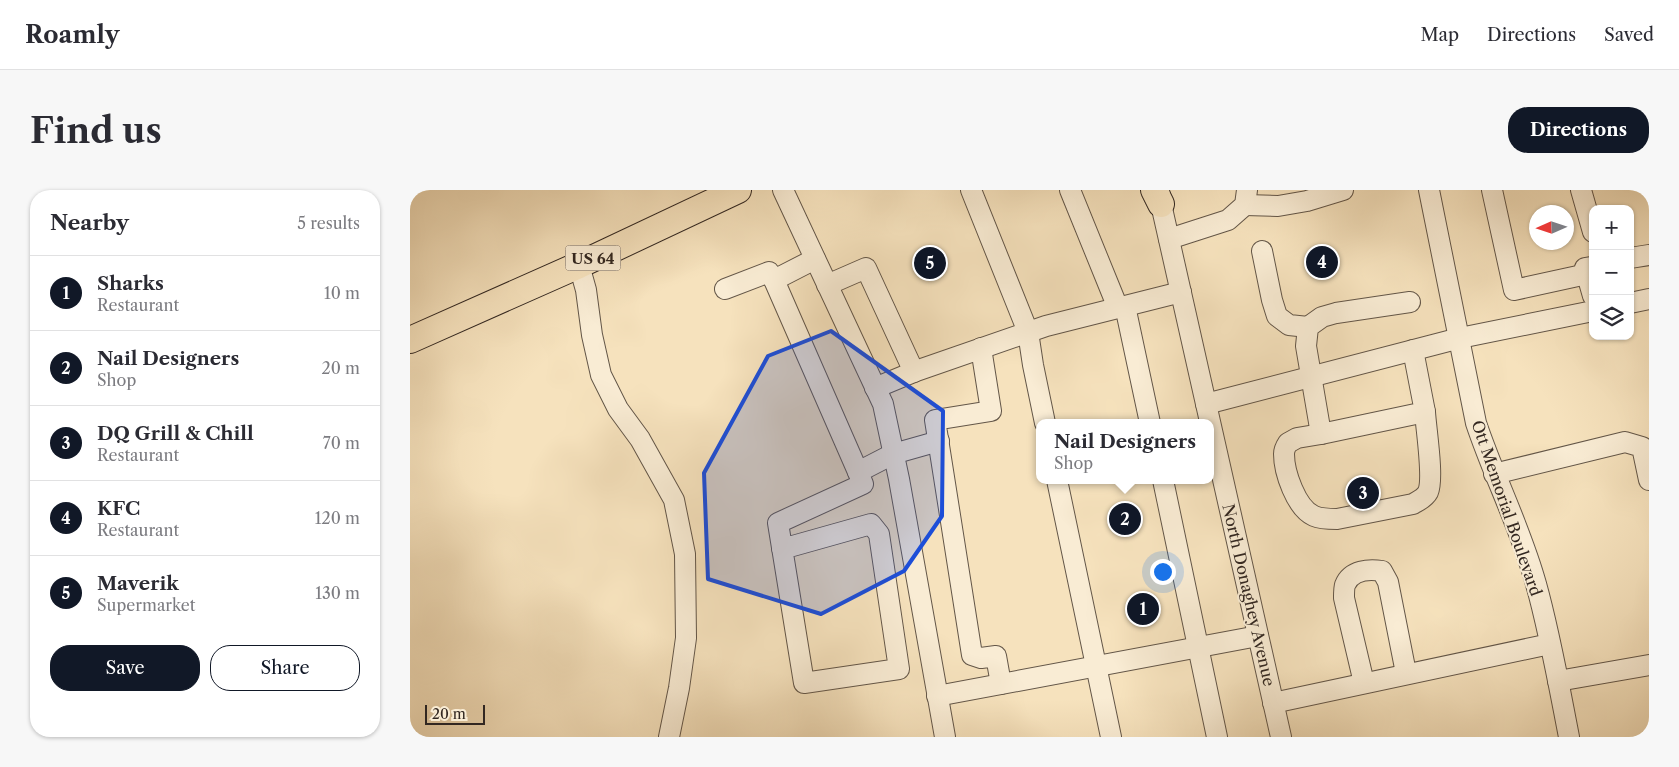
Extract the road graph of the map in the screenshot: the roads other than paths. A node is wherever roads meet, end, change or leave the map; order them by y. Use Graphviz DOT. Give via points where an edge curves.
graph roads {
  1 [pos="738,190"];
  2 [pos="783,190"];
  3 [pos="972,190"];
  4 [pos="1070,190"];
  5 [pos="1343,190"];
  6 [pos="1429,190"];
  7 [pos="1492,190"];
  8 [pos="1582,190"];
  9 [pos="1158,195"];
  10 [pos="1246,197"];
  11 [pos="1589,217"];
  12 [pos="1169,239"];
  13 [pos="1262,251"];
  14 [pos="1649,255"];
  15 [pos="1634,257"];
  16 [pos="815,259"];
  17 [pos="579,265"];
  18 [pos="1589,270"];
  19 [pos="774,280"];
  20 [pos="827,285"];
  21 [pos="725,289"];
  22 [pos="1181,292"];
  23 [pos="1649,299"];
  24 [pos="1410,302"];
  25 [pos="1634,302"];
  26 [pos="1121,307"];
  27 [pos="1589,312"];
  28 [pos="1308,327"];
  29 [pos="1028,332"];
  30 [pos="1460,338"];
  31 [pos="410,340"];
  32 [pos="981,348"];
  33 [pos="1413,350"];
  34 [pos="914,372"];
  35 [pos="1311,377"];
  36 [pos="875,388"];
  37 [pos="1206,404"];
  38 [pos="1424,412"];
  39 [pos="1044,419"];
  40 [pos="1149,419"];
  41 [pos="1209,419"];
  42 [pos="1321,434"];
  43 [pos="1214,440"];
  44 [pos="938,442"];
  45 [pos="893,454"];
  46 [pos="858,472"];
  47 [pos="1494,474"];
  48 [pos="1649,480"];
  49 [pos="1059,484"];
  50 [pos="1164,484"];
  51 [pos="907,526"];
  52 [pos="879,534"];
  53 [pos="782,549"];
  54 [pos="1258,636"];
  55 [pos="927,638"];
  56 [pos="895,644"];
  57 [pos="1550,644"];
  58 [pos="1199,647"];
  59 [pos="1649,665"];
  60 [pos="1097,666"];
  61 [pos="1406,674"];
  62 [pos="1558,681"];
  63 [pos="1364,682"];
  64 [pos="1001,684"];
  65 [pos="937,696"];
  66 [pos="1273,703"];
  67 [pos="669,737"];
  68 [pos="945,737"];
  69 [pos="1111,737"];
  70 [pos="1217,737"];
  71 [pos="1281,737"];
  72 [pos="1569,737"];
  1 -- 17 [label="main road, US 64"];
  2 -- 16 [label="street"];
  3 -- 29 [label="street"];
  4 -- 26 [label="street"];
  5 -- 10 [label="street" via="1278,206"];
  6 -- 30 [label="street, Ott Memorial Boulevard"];
  7 -- 18 [label="street" via="1514,290"];
  8 -- 11 [label="street"];
  9 -- 12 [label="street, North Donaghey Avenue"];
  10 -- 12 [label="street" via="1228,220"];
  12 -- 22 [label="street, North Donaghey Avenue"];
  13 -- 28 [label="street" via="1277,316 1289,325"];
  14 -- 15 [label="street"];
  16 -- 19 [label="street"];
  16 -- 20 [label="street"];
  17 -- 31 [label="main road, US 64"];
  17 -- 67 [label="street" via="601,375 674,500 685,554 686,638"];
  19 -- 21 [label="street" via="769,272"];
  19 -- 46 [label="street"];
  20 -- 34 [label="street" via="866,268"];
  20 -- 36 [label="street"];
  22 -- 26 [label="street"];
  22 -- 37 [label="street, North Donaghey Avenue"];
  23 -- 25 [label="street"];
  24 -- 28 [label="street" via="1336,313 1322,317"];
  26 -- 29 [label="street"];
  26 -- 40 [label="street"];
  27 -- 30 [label="street"];
  28 -- 35 [label="street" via="1306,346"];
  29 -- 32 [label="street"];
  29 -- 39 [label="street"];
  30 -- 33 [label="street"];
  30 -- 47 [label="street, Ott Memorial Boulevard" via="1476,423"];
  32 -- 34 [label="street"];
  32 -- 44 [label="street" via="991,411 935,420"];
  33 -- 35 [label="street"];
  33 -- 38 [label="street"];
  34 -- 36 [label="street"];
  35 -- 37 [label="street"];
  35 -- 42 [label="street"];
  36 -- 45 [label="street" via="883,404"];
  37 -- 41 [label="street, North Donaghey Avenue"];
  38 -- 42 [label="street"];
  38 -- 42 [label="street" via="1430,469 1428,491 1413,504 1337,519 1313,516 1294,495 1284,453 1288,443 1297,438"];
  43 -- 54 [label="street, North Donaghey Avenue"];
  44 -- 45 [label="street"];
  44 -- 64 [label="street" via="972,655 981,658 996,656"];
  45 -- 46 [label="street"];
  45 -- 51 [label="street"];
  46 -- 53 [label="street" via="863,484 778,523"];
  47 -- 48 [label="street" via="1625,442 1642,447"];
  47 -- 57 [label="street, Ott Memorial Boulevard" via="1536,584"];
  49 -- 60 [label="street"];
  50 -- 58 [label="street"];
  51 -- 52 [label="street"];
  51 -- 55 [label="street"];
  52 -- 53 [label="street" via="871,524"];
  52 -- 56 [label="street"];
  53 -- 56 [label="street" via="804,683 899,669"];
  54 -- 58 [label="street"];
  54 -- 66 [label="street, North Donaghey Avenue"];
  55 -- 56 [label="street"];
  55 -- 65 [label="street"];
  57 -- 61 [label="street"];
  57 -- 62 [label="street, Ott Memorial Boulevard"];
  58 -- 60 [label="street"];
  58 -- 70 [label="street"];
  59 -- 62 [label="street"];
  60 -- 64 [label="street"];
  60 -- 69 [label="street"];
  61 -- 63 [label="street"];
  61 -- 63 [label="street" via="1388,582 1382,571 1371,569 1355,573 1345,585 1344,598"];
  62 -- 72 [label="street, Ott Memorial Boulevard"];
  63 -- 66 [label="street"];
  64 -- 65 [label="street"];
  65 -- 68 [label="street"];
  66 -- 71 [label="street, North Donaghey Avenue"];
}
